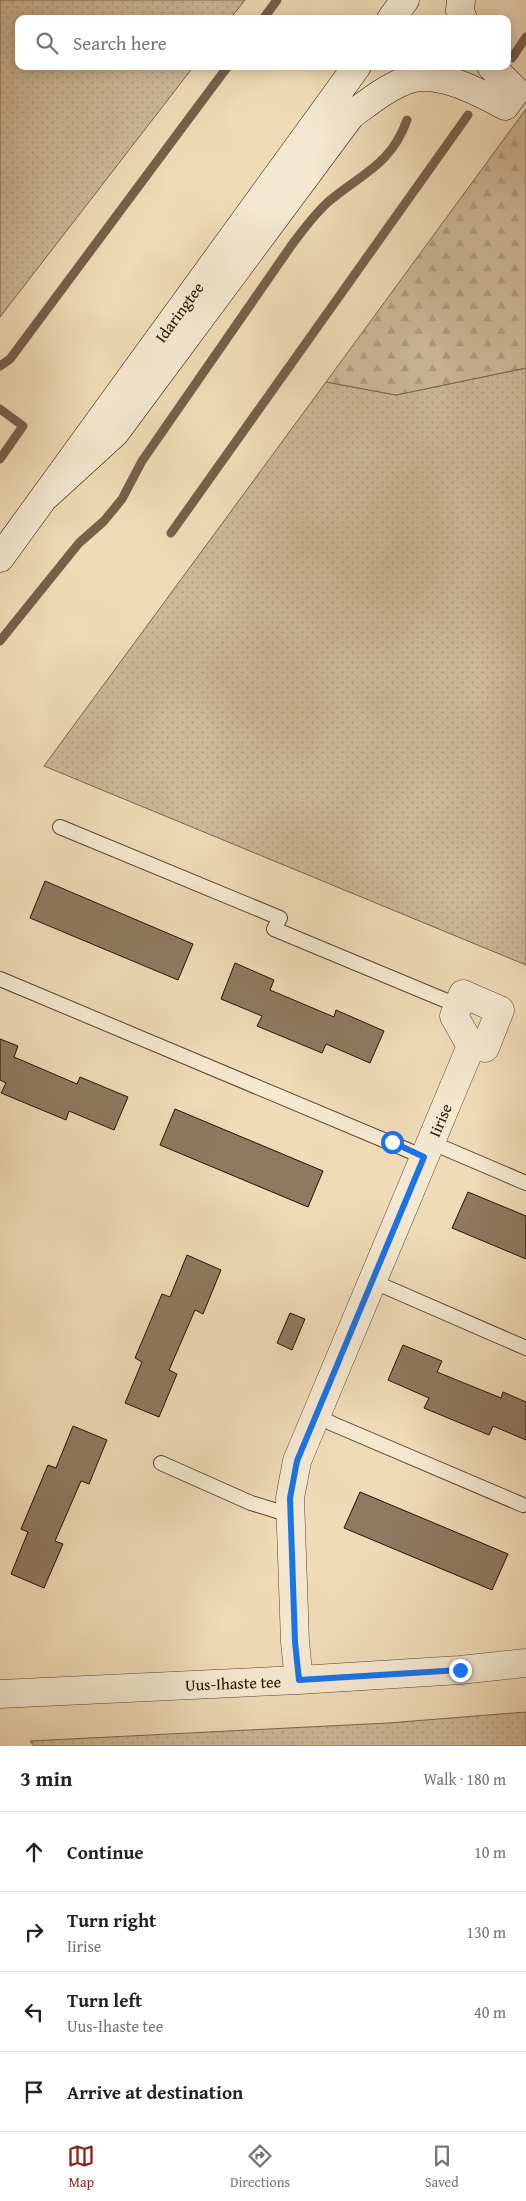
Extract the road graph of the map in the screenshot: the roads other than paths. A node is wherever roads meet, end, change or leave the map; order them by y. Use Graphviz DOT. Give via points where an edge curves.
graph roads {
  1 [pos="404,0"];
  2 [pos="461,0"];
  3 [pos="394,15"];
  4 [pos="463,15"];
  5 [pos="354,70"];
  6 [pos="495,70"];
  7 [pos="46,496"];
  8 [pos="0,558"];
  9 [pos="60,827"];
  10 [pos="0,979"];
  11 [pos="458,1006"];
  12 [pos="471,1046"];
  13 [pos="427,1150"];
  14 [pos="526,1183"];
  15 [pos="372,1281"];
  16 [pos="526,1348"];
  17 [pos="316,1415"];
  18 [pos="161,1463"];
  19 [pos="523,1505"];
  20 [pos="290,1515"];
  21 [pos="526,1663"];
  22 [pos="299,1680"];
  23 [pos="0,1694"];
  1 -- 3 [label="main road"];
  2 -- 4 [label="main road"];
  5 -- 7 [label="main road, Idaringtee"];
  6 -- 7 [label="main road" via="516,91 505,106 473,89 438,78 409,79 387,89 351,115 115,433"];
  7 -- 8 [label="main road, Idaringtee"];
  9 -- 11 [label="lane" via="280,918 274,929"];
  10 -- 13 [label="lane"];
  11 -- 12 [label="main road" via="454,1016"];
  11 -- 12 [label="main road" via="463,994 500,1010 485,1048"];
  12 -- 13 [label="main road, Iirise"];
  13 -- 14 [label="lane"];
  13 -- 15 [label="main road, Iirise"];
  15 -- 16 [label="lane"];
  15 -- 17 [label="main road, Iirise"];
  17 -- 19 [label="lane"];
  17 -- 20 [label="main road, Iirise" via="297,1461"];
  18 -- 20 [label="lane" via="251,1503"];
  20 -- 22 [label="main road, Iirise"];
  21 -- 22 [label="main road, Uus-Ihaste tee"];
  22 -- 23 [label="main road, Uus-Ihaste tee"];
}
